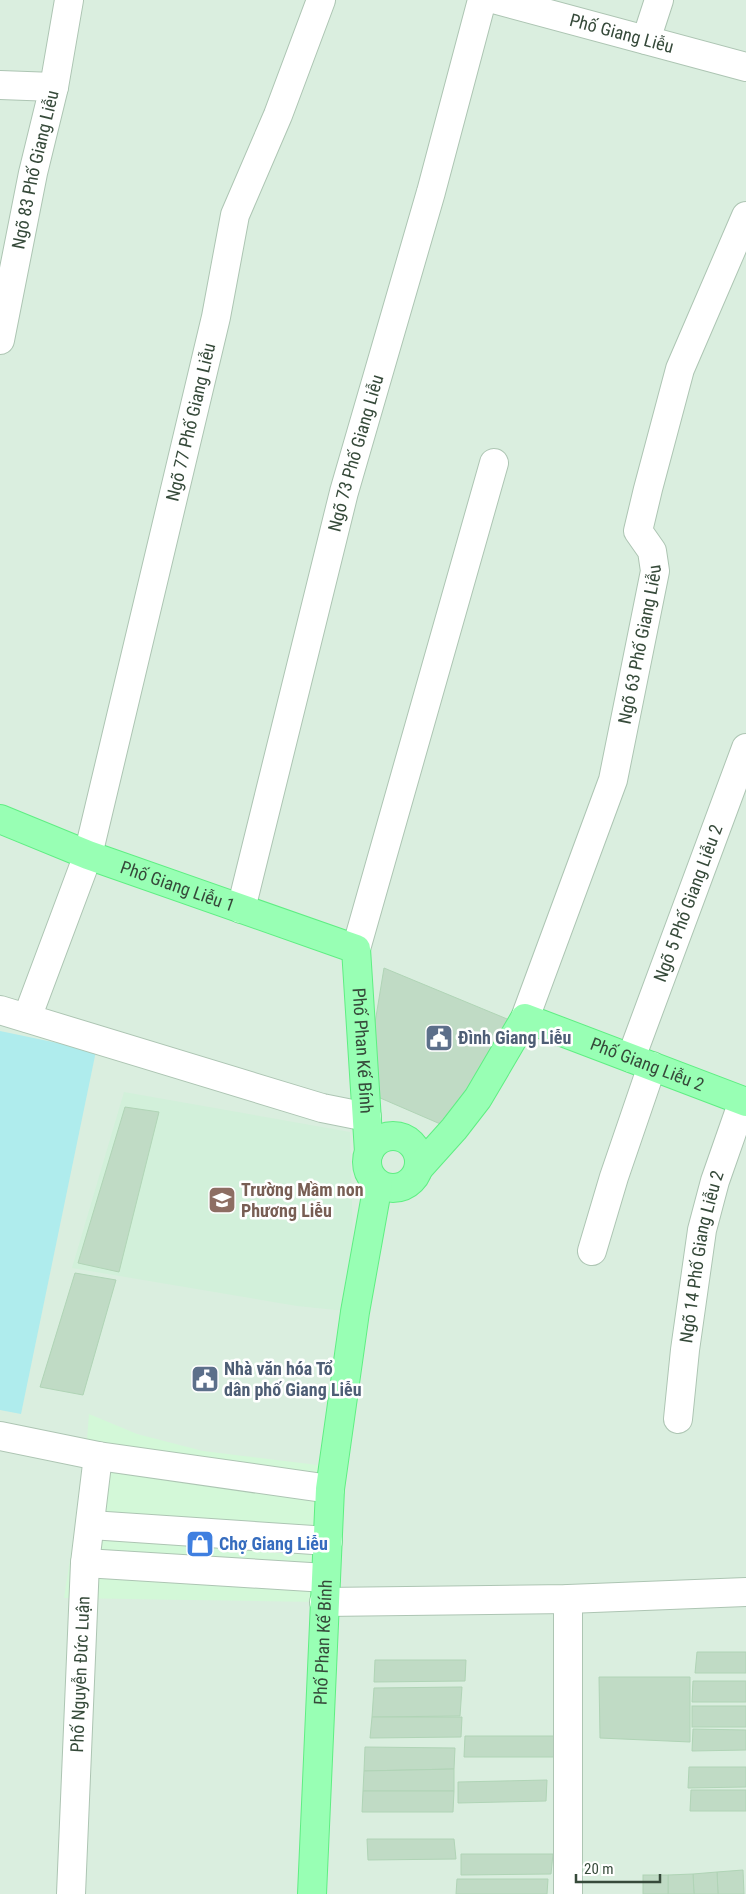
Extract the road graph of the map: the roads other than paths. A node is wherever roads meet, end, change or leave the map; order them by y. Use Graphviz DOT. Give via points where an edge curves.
graph roads {
  1 [pos="69,0"];
  2 [pos="321,0"];
  3 [pos="482,0"];
  4 [pos="497,0"];
  5 [pos="659,0"];
  6 [pos="646,40"];
  7 [pos="746,66"];
  8 [pos="0,85"];
  9 [pos="54,87"];
  10 [pos="746,216"];
  11 [pos="0,340"];
  12 [pos="494,463"];
  13 [pos="746,748"];
  14 [pos="0,819"];
  15 [pos="88,855"];
  16 [pos="241,909"];
  17 [pos="356,949"];
  18 [pos="0,1010"];
  19 [pos="27,1018"];
  20 [pos="525,1018"];
  21 [pos="641,1062"];
  22 [pos="745,1101"];
  23 [pos="367,1117"];
  24 [pos="369,1152"];
  25 [pos="419,1168"];
  26 [pos="378,1184"];
  27 [pos="592,1251"];
  28 [pos="678,1419"];
  29 [pos="0,1436"];
  30 [pos="98,1456"];
  31 [pos="330,1489"];
  32 [pos="91,1525"];
  33 [pos="328,1541"];
  34 [pos="85,1563"];
  35 [pos="325,1590"];
  36 [pos="746,1592"];
  37 [pos="568,1599"];
  38 [pos="72,1894"];
  39 [pos="312,1894"];
  40 [pos="568,1894"];
  1 -- 9 [label="street, Ngõ 83 Phố Giang Liễu"];
  2 -- 15 [label="street, Ngõ 77 Phố Giang Liễu" via="278,115 235,215 216,317"];
  3 -- 16 [label="street, Ngõ 73 Phố Giang Liễu" via="431,192 344,492"];
  4 -- 6 [label="street, Phố Giang Liễu"];
  5 -- 6 [label="street"];
  6 -- 7 [label="street, Phố Giang Liễu"];
  8 -- 9 [label="street"];
  9 -- 11 [label="street, Ngõ 83 Phố Giang Liễu" via="33,173"];
  10 -- 20 [label="street, Ngõ 63 Phố Giang Liễu" via="680,369 638,531 652,551 655,571 613,780"];
  12 -- 17 [label="street"];
  13 -- 21 [label="street, Ngõ 5 Phố Giang Liễu 2"];
  14 -- 15 [label="main road, Phố Giang Liễu 1"];
  15 -- 16 [label="main road, Phố Giang Liễu 1"];
  15 -- 19 [label="street, Ngõ 77 Phố Giang Liễu"];
  16 -- 17 [label="main road, Phố Giang Liễu 1"];
  17 -- 23 [label="main road, Phố Phan Kế Bính"];
  18 -- 19 [label="street"];
  19 -- 23 [label="street" via="322,1108"];
  20 -- 21 [label="main road, Phố Giang Liễu 2"];
  20 -- 25 [label="main road" via="478,1098"];
  21 -- 22 [label="main road, Phố Giang Liễu 2"];
  21 -- 27 [label="street, Ngõ 5 Phố Giang Liễu 2" via="614,1177"];
  22 -- 28 [label="street, Ngõ 14 Phố Giang Liễu 2" via="714,1181 702,1230"];
  23 -- 24 [label="main road, Phố Phan Kế Bính"];
  24 -- 25 [label="main road" via="380,1139 402,1137 418,1153"];
  24 -- 26 [label="main road" via="368,1170"];
  25 -- 26 [label="main road" via="404,1186 386,1188"];
  26 -- 31 [label="main road, Phố Phan Kế Bính" via="355,1312"];
  29 -- 30 [label="street"];
  30 -- 31 [label="street"];
  30 -- 32 [label="street, Phố Nguyễn Đức Luận"];
  31 -- 33 [label="main road, Phố Phan Kế Bính"];
  32 -- 33 [label="street"];
  32 -- 34 [label="street, Phố Nguyễn Đức Luận"];
  33 -- 35 [label="main road, Phố Phan Kế Bính"];
  34 -- 35 [label="street"];
  34 -- 38 [label="street, Phố Nguyễn Đức Luận"];
  35 -- 37 [label="street"];
  35 -- 39 [label="main road, Phố Phan Kế Bính"];
  36 -- 37 [label="street"];
  37 -- 40 [label="street"];
}
